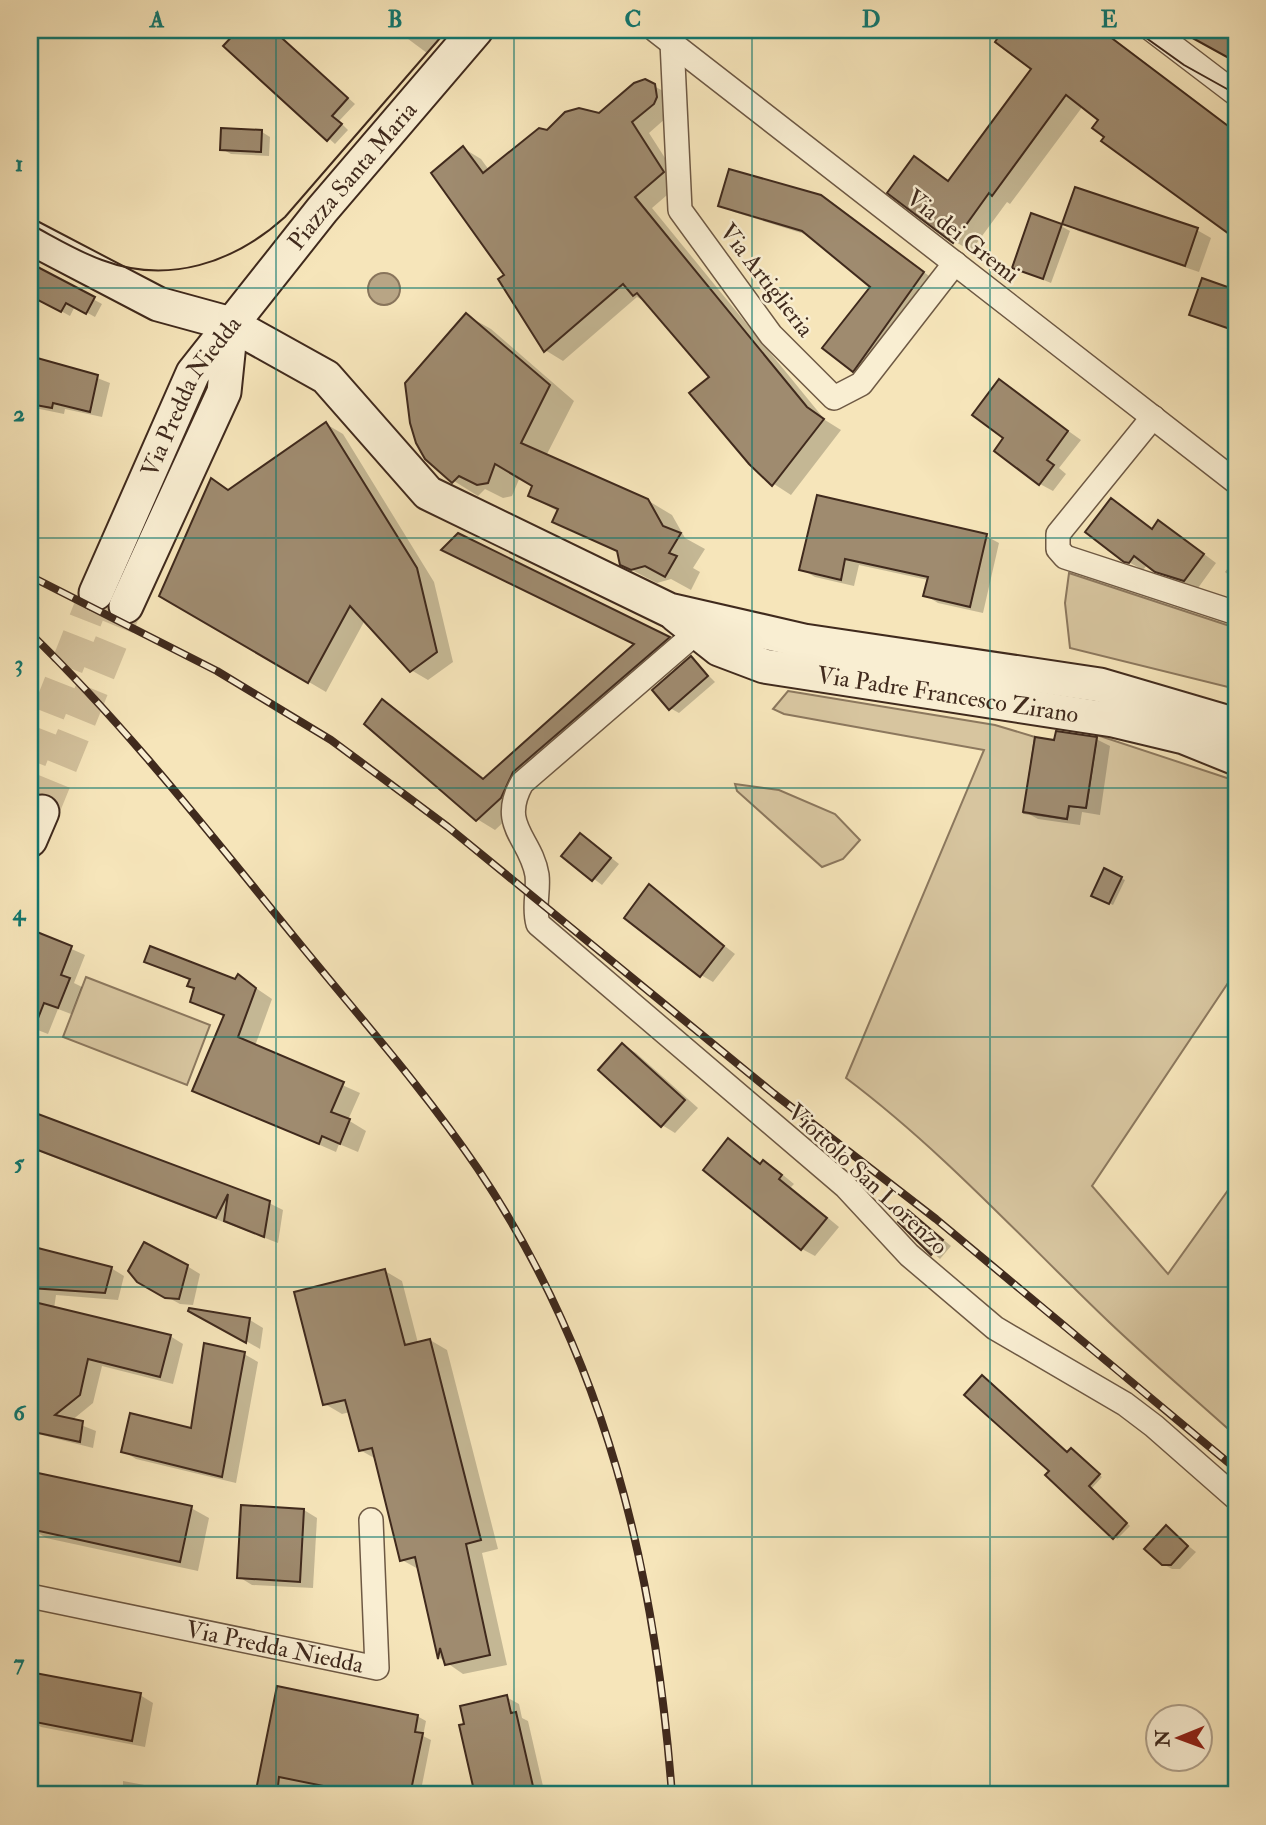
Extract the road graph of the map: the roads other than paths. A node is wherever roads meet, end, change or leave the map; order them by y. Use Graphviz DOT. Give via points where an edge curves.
graph roads {
  1 [pos="476,30"];
  2 [pos="1152,30"];
  3 [pos="660,33"];
  4 [pos="1226,82"];
  5 [pos="1236,94"];
  6 [pos="30,237"];
  7 [pos="954,263"];
  8 [pos="231,324"];
  9 [pos="1153,417"];
  10 [pos="1236,482"];
  11 [pos="111,600"];
  12 [pos="669,610"];
  13 [pos="1236,613"];
  14 [pos="697,632"];
  15 [pos="1236,725"];
  16 [pos="1236,758"];
  17 [pos="1236,1498"];
  18 [pos="371,1520"];
  19 [pos="30,1596"];
  1 -- 8 [label="main road, Piazza Santa Maria"];
  2 -- 4 [label="street"];
  3 -- 7 [label="street, Via dei Gremi"];
  3 -- 7 [label="street, Via Artiglieria" via="680,209 771,335 834,398 861,384"];
  4 -- 5 [label="street"];
  6 -- 8 [label="main road, Via Padre Francesco Zirano" via="158,304"];
  7 -- 9 [label="street, Via dei Gremi"];
  8 -- 11 [label="main road, Via Predda Niedda" via="193,373"];
  8 -- 12 [label="main road, Via Padre Francesco Zirano" via="326,377 428,493"];
  9 -- 10 [label="street, Via dei Gremi"];
  9 -- 13 [label="street" via="1058,534 1058,549 1065,557"];
  12 -- 14 [label="main road, Via Padre Francesco Zirano"];
  12 -- 15 [label="main road, Via Padre Francesco Zirano" via="804,641 1100,685"];
  14 -- 16 [label="main road, Via Padre Francesco Zirano" via="719,649 764,666 1113,720 1184,737"];
  14 -- 17 [label="street, Viottolo San Lorenzo" via="522,783 513,813 517,834 536,870 535,914 543,930 845,1186 909,1255 995,1328 1125,1404"];
  18 -- 19 [label="street, Via Predda Niedda" via="377,1668"];
}
